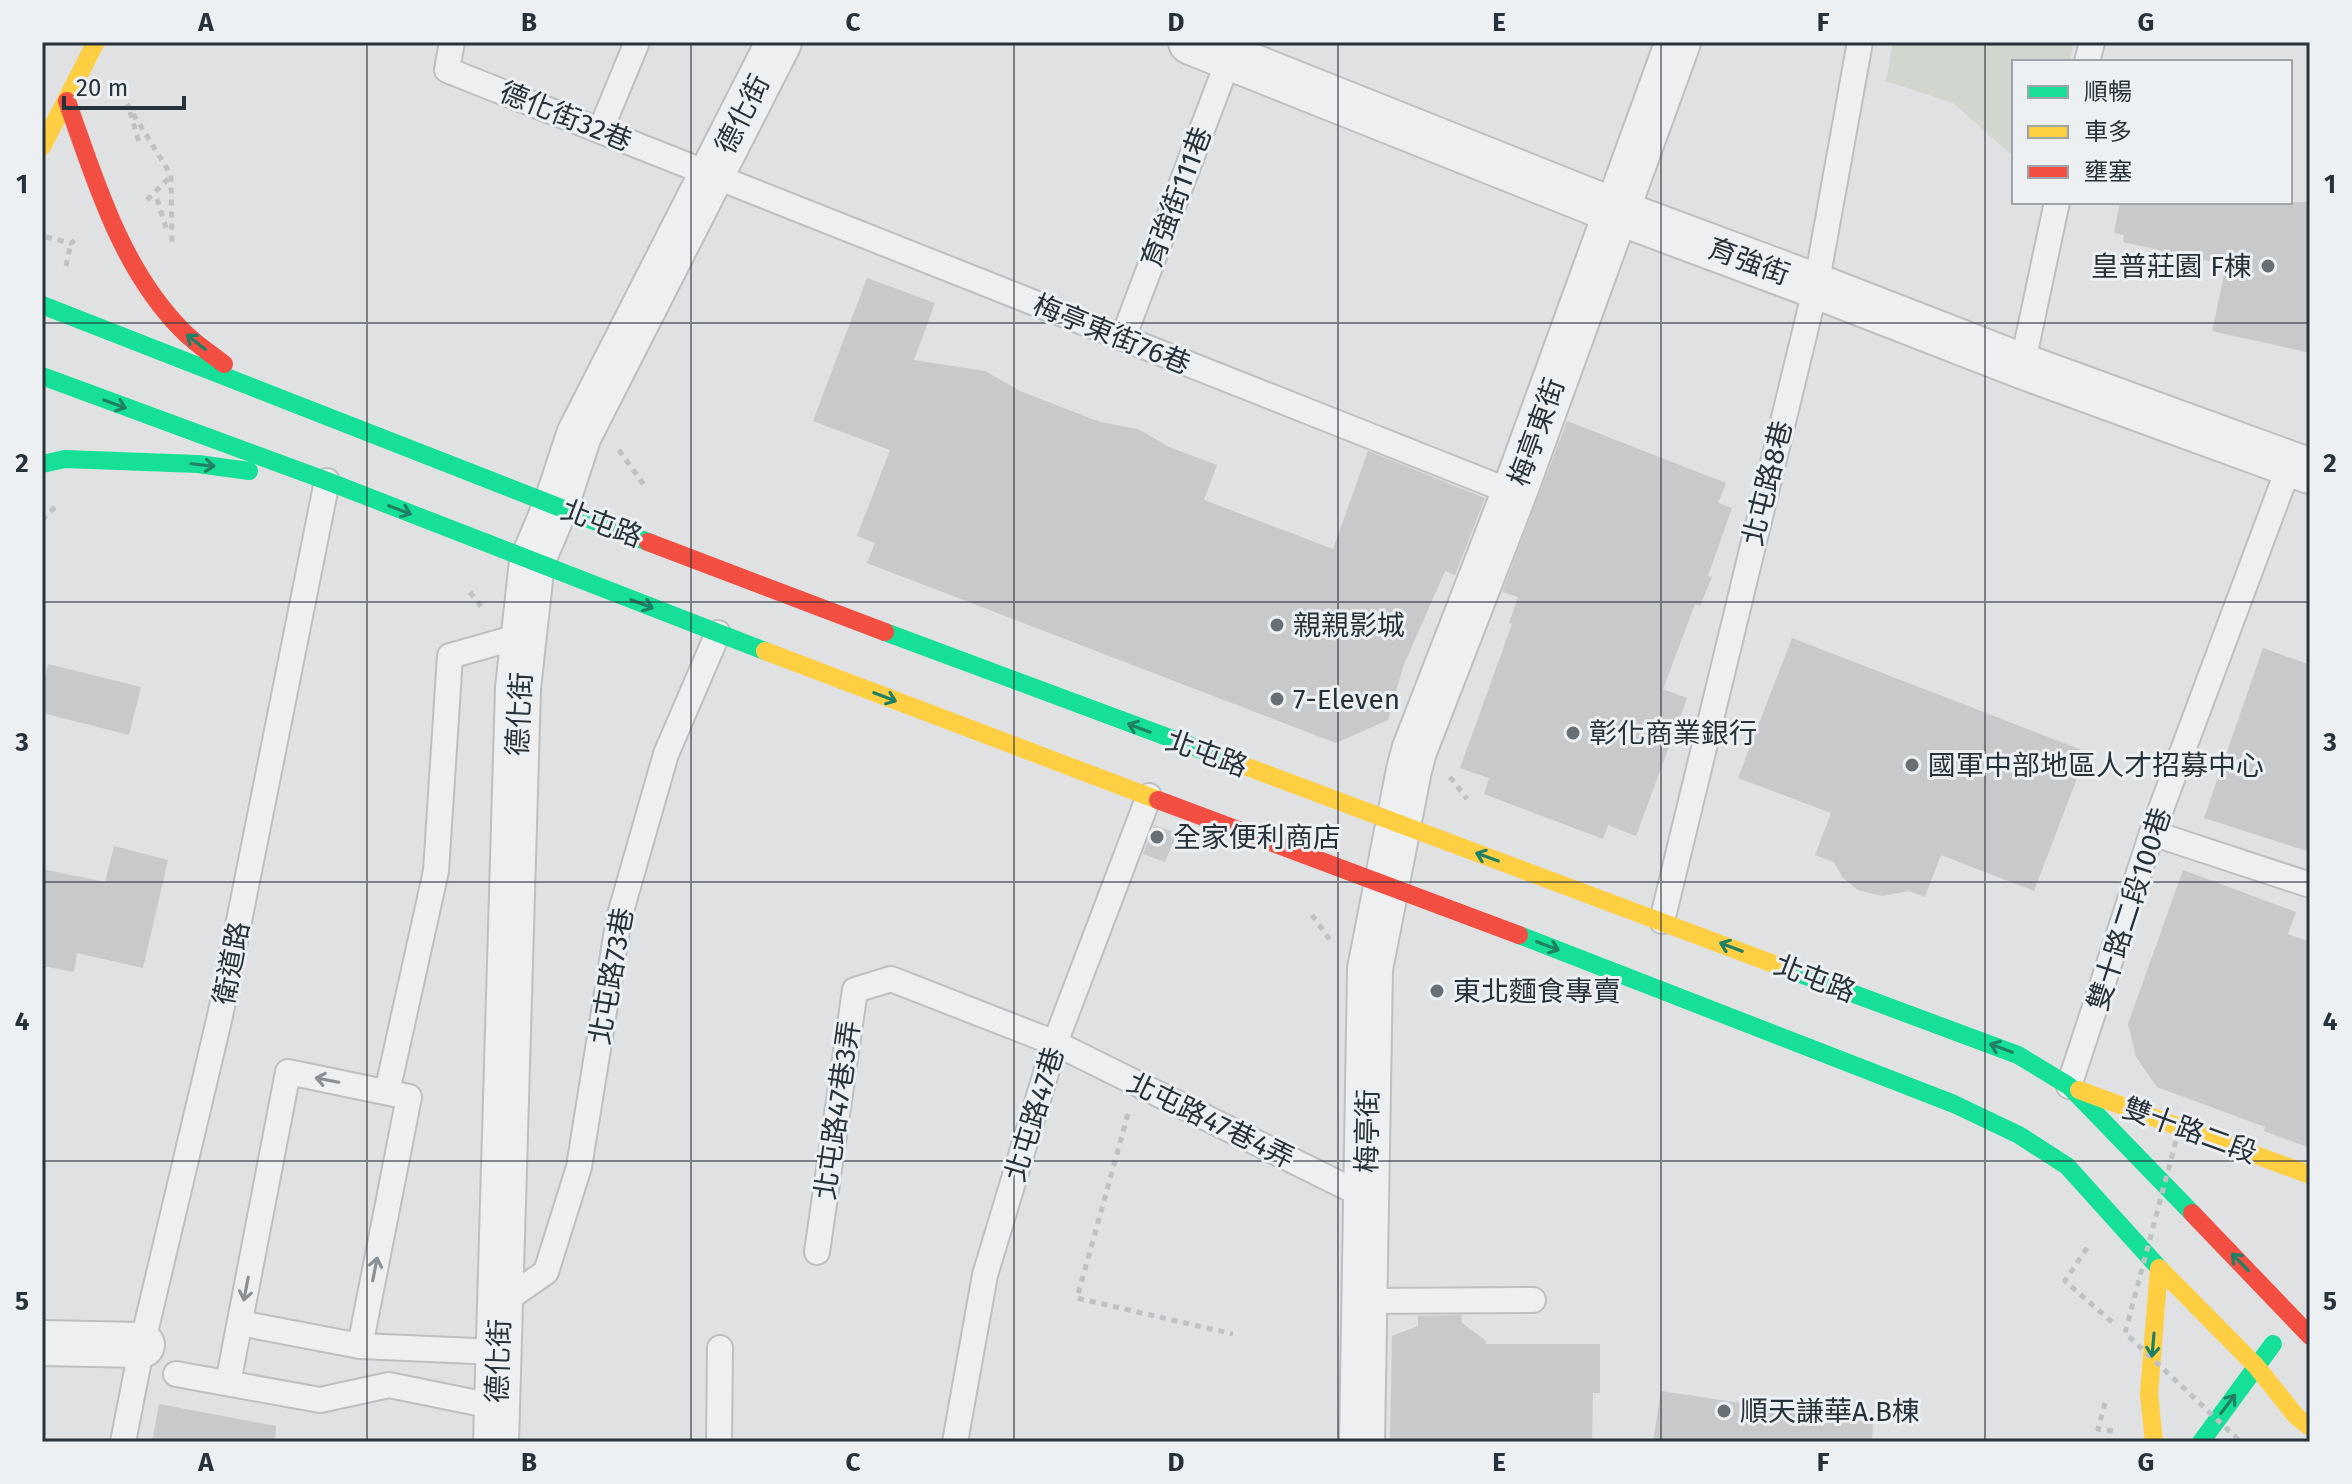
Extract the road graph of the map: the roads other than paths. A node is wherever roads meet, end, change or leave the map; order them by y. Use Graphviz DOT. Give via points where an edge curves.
graph roads {
  1 [pos="96,42"];
  2 [pos="452,42"];
  3 [pos="637,42"];
  4 [pos="779,42"];
  5 [pos="1678,42"];
  6 [pos="1860,42"];
  7 [pos="1219,47"];
  8 [pos="67,101"];
  9 [pos="601,129"];
  10 [pos="42,147"];
  11 [pos="710,175"];
  12 [pos="2057,204"];
  13 [pos="1615,211"];
  14 [pos="1816,286"];
  15 [pos="42,305"];
  16 [pos="1123,338"];
  17 [pos="2022,366"];
  18 [pos="42,376"];
  19 [pos="257,391"];
  20 [pos="42,464"];
  21 [pos="2300,467"];
  22 [pos="327,481"];
  23 [pos="1514,493"];
  24 [pos="556,505"];
  25 [pos="532,562"];
  26 [pos="718,633"];
  27 [pos="524,635"];
  28 [pos="1149,796"];
  29 [pos="1398,823"];
  30 [pos="2152,833"];
  31 [pos="1387,884"];
  32 [pos="2310,885"];
  33 [pos="1662,921"];
  34 [pos="1055,1043"];
  35 [pos="2069,1086"];
  36 [pos="387,1092"];
  37 [pos="2310,1175"];
  38 [pos="1366,1197"];
  39 [pos="817,1252"];
  40 [pos="2159,1268"];
  41 [pos="1533,1300"];
  42 [pos="1365,1301"];
  43 [pos="500,1304"];
  44 [pos="2310,1304"];
  45 [pos="2294,1318"];
  46 [pos="240,1323"];
  47 [pos="2310,1336"];
  48 [pos="42,1343"];
  49 [pos="142,1345"];
  50 [pos="360,1346"];
  51 [pos="720,1348"];
  52 [pos="498,1352"];
  53 [pos="2256,1366"];
  54 [pos="176,1374"];
  55 [pos="228,1383"];
  56 [pos="497,1424"];
  57 [pos="2310,1427"];
  58 [pos="123,1442"];
  59 [pos="719,1442"];
  60 [pos="955,1442"];
  61 [pos="1362,1442"];
  62 [pos="2154,1442"];
  63 [pos="2201,1442"];
  1 -- 8 [label="main road"];
  2 -- 9 [label="lane, 德化街32巷" via="447,70"];
  3 -- 9 [label="lane"];
  4 -- 11 [label="street, 德化街"];
  5 -- 13 [label="street, 梅亭東街"];
  6 -- 14 [label="lane, 北屯路8巷"];
  7 -- 13 [label="street, 育強街"];
  7 -- 16 [label="lane, 育強街111巷"];
  8 -- 10 [label="main road"];
  19 -- 8 [label="main road, one-way" via="178,327 141,281 112,222"];
  9 -- 11 [label="lane, 德化街32巷"];
  11 -- 16 [label="lane, 梅亭東街76巷"];
  11 -- 24 [label="street, 德化街" via="579,435"];
  12 -- 17 [label="lane"];
  13 -- 14 [label="street, 育強街"];
  13 -- 23 [label="street, 梅亭東街"];
  14 -- 17 [label="street, 育強街"];
  14 -- 33 [label="lane, 北屯路8巷"];
  15 -- 19 [label="main road, 北屯路"];
  16 -- 23 [label="lane, 梅亭東街76巷"];
  17 -- 21 [label="street, 育強街"];
  18 -- 22 [label="main road, one-way"];
  19 -- 24 [label="main road, 北屯路"];
  20 -- 22 [label="main road, one-way" via="65,459 198,464"];
  21 -- 30 [label="lane, 雙十路二段100巷"];
  22 -- 25 [label="main road, one-way"];
  22 -- 49 [label="lane, 衛道路" via="220,1016"];
  23 -- 29 [label="street, 梅亭東街" via="1414,751"];
  24 -- 25 [label="street, 德化街"];
  29 -- 24 [label="main road, 北屯路, one-way"];
  25 -- 26 [label="main road, one-way"];
  25 -- 27 [label="street, 德化街"];
  26 -- 28 [label="main road, one-way"];
  26 -- 43 [label="lane, 北屯路73巷" via="666,754 619,918 579,1167 546,1272"];
  27 -- 36 [label="lane" via="450,656 436,871"];
  27 -- 43 [label="street, 德化街" via="518,688"];
  28 -- 31 [label="main road"];
  28 -- 34 [label="lane, 北屯路47巷"];
  29 -- 31 [label="street, 梅亭街"];
  33 -- 29 [label="main road, 北屯路, one-way"];
  30 -- 32 [label="lane"];
  30 -- 35 [label="lane, 雙十路二段100巷"];
  31 -- 38 [label="street, 梅亭街" via="1370,969"];
  31 -- 40 [label="main road, one-way" via="1954,1104 2019,1135 2067,1166"];
  35 -- 33 [label="main road, 北屯路, one-way" via="2018,1055"];
  34 -- 38 [label="lane, 北屯路47巷4弄"];
  34 -- 39 [label="lane, 北屯路47巷3弄" via="891,979 855,990"];
  34 -- 60 [label="lane, 北屯路47巷" via="985,1275"];
  35 -- 37 [label="main road, 雙十路二段"];
  45 -- 35 [label="main road, 北屯路, one-way"];
  36 -- 46 [label="lane, one-way" via="288,1072"];
  50 -- 36 [label="lane, one-way" via="409,1097"];
  38 -- 42 [label="street, 梅亭街"];
  40 -- 53 [label="main road"];
  40 -- 62 [label="main road, one-way" via="2149,1394"];
  41 -- 42 [label="lane"];
  42 -- 61 [label="street, 梅亭街"];
  43 -- 52 [label="street, 德化街"];
  44 -- 45 [label="main road"];
  45 -- 47 [label="main road, 北屯路"];
  45 -- 53 [label="main road"];
  46 -- 50 [label="lane"];
  46 -- 55 [label="lane"];
  48 -- 49 [label="street"];
  49 -- 58 [label="lane, 衛道路"];
  50 -- 52 [label="lane"];
  51 -- 59 [label="lane"];
  52 -- 56 [label="street, 德化街"];
  53 -- 57 [label="main road"];
  63 -- 53 [label="main road, one-way"];
  54 -- 55 [label="lane"];
  55 -- 56 [label="lane" via="320,1400 389,1385"];
}
